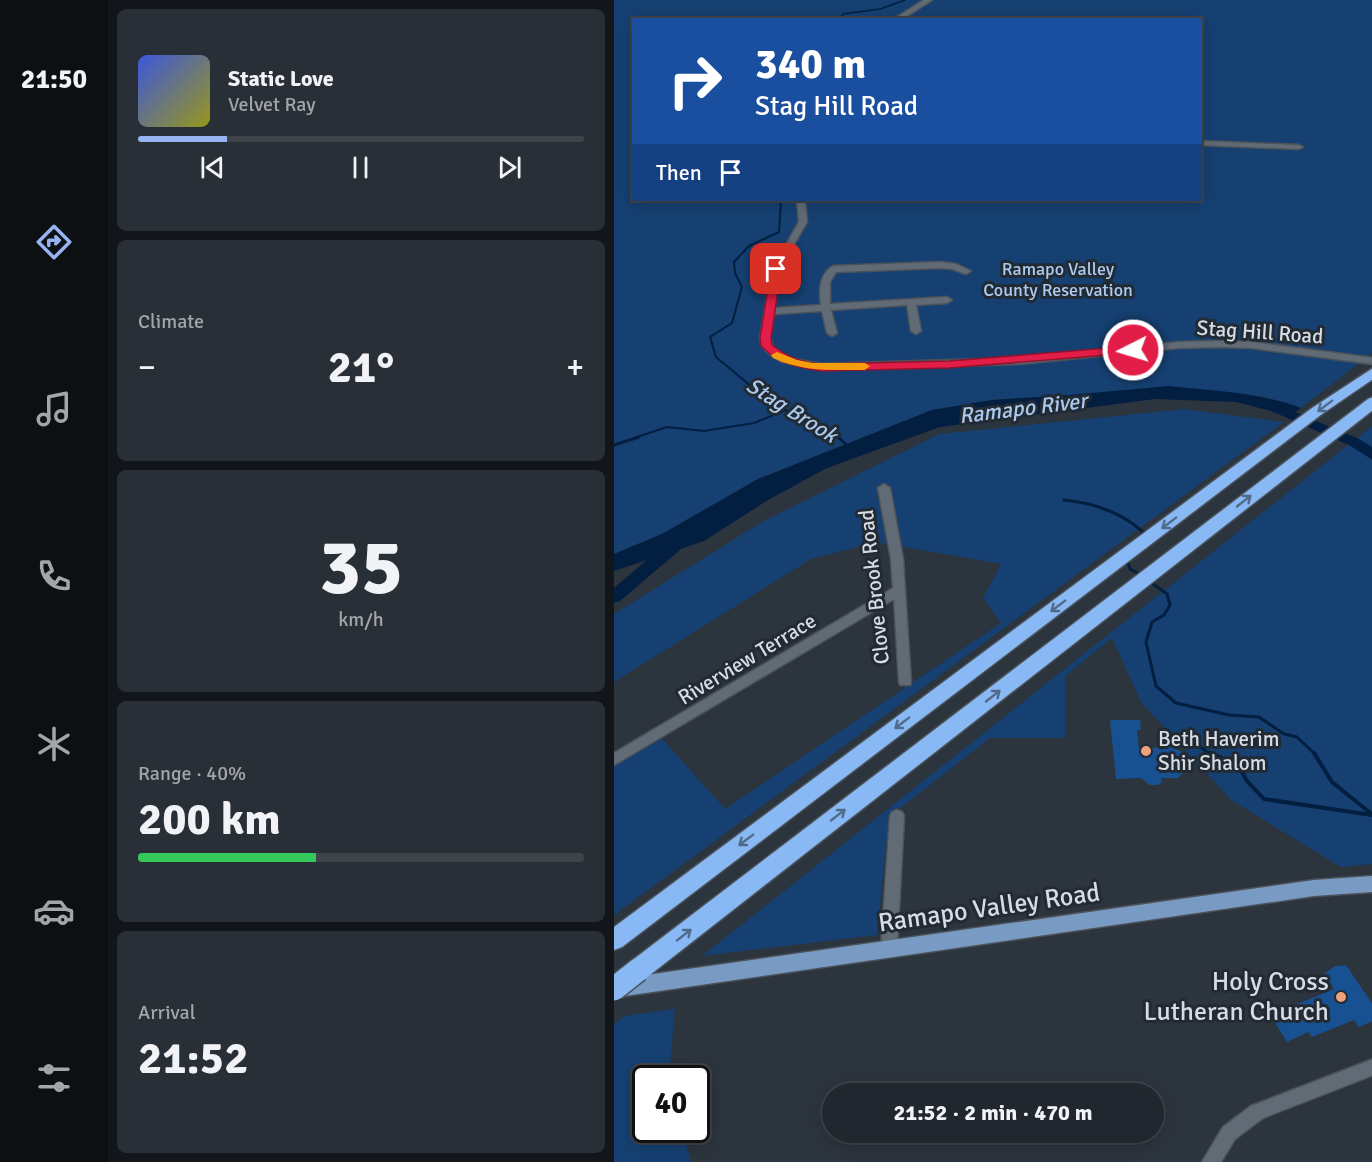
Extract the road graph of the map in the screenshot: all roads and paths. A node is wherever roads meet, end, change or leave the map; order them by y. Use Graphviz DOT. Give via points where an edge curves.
graph roads {
  1 [pos="929,0"];
  2 [pos="898,18"];
  3 [pos="1202,143"];
  4 [pos="1299,147"];
  5 [pos="801,201"];
  6 [pos="966,271"];
  7 [pos="947,300"];
  8 [pos="911,303"];
  9 [pos="826,309"];
  10 [pos="770,311"];
  11 [pos="916,331"];
  12 [pos="832,333"];
  13 [pos="1373,361"];
  14 [pos="1373,372"];
  15 [pos="1373,402"];
  16 [pos="884,488"];
  17 [pos="899,591"];
  18 [pos="905,682"];
  19 [pos="614,760"];
  20 [pos="897,816"];
  21 [pos="1373,884"];
  22 [pos="614,940"];
  23 [pos="889,948"];
  24 [pos="614,989"];
  25 [pos="1373,1067"];
  26 [pos="1211,1162"];
  1 -- 2 [label="street"];
  3 -- 4 [label="street"];
  5 -- 10 [label="street, Stag Hill Road" via="803,222 776,269"];
  6 -- 9 [label="street" via="940,265 836,268 827,275"];
  7 -- 8 [label="street"];
  8 -- 9 [label="street"];
  8 -- 11 [label="street"];
  9 -- 10 [label="street"];
  9 -- 12 [label="street"];
  10 -- 13 [label="street, Stag Hill Road" via="767,346 785,360 813,367 984,363 1219,344"];
  14 -- 22 [label="highway, one-way"];
  24 -- 15 [label="highway, one-way, bridge"];
  16 -- 17 [label="street, Clove Brook Road"];
  17 -- 18 [label="street, Clove Brook Road"];
  17 -- 19 [label="street, Riverview Terrace"];
  20 -- 23 [label="street"];
  21 -- 23 [label="main road, Ramapo Valley Road" via="1314,888"];
  23 -- 24 [label="main road, Ramapo Valley Road"];
  25 -- 26 [label="street" via="1257,1112 1229,1133"];
}
